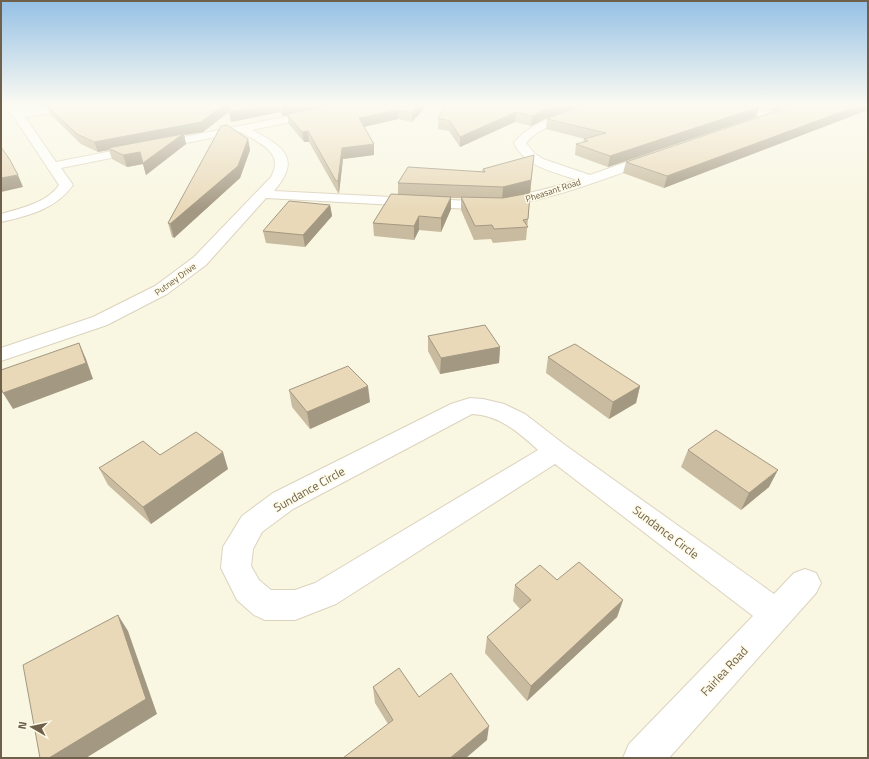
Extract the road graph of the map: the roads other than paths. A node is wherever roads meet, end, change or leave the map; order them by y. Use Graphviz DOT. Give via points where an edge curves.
graph roads {
  1 [pos="35,139"];
  2 [pos="190,139"];
  3 [pos="260,139"];
  4 [pos="522,139"];
  5 [pos="664,153"];
  6 [pos="54,166"];
  7 [pos="588,178"];
  8 [pos="262,194"];
  9 [pos="1,218"];
  10 [pos="1,355"];
  11 [pos="556,451"];
  12 [pos="805,583"];
  13 [pos="776,614"];
  14 [pos="652,755"];
  1 -- 6 [label="street"];
  2 -- 6 [label="street"];
  3 -- 8 [label="street, Putney Drive" via="278,152 283,166 280,174"];
  4 -- 7 [label="street" via="520,148 531,157"];
  5 -- 7 [label="street, Pheasant Road"];
  6 -- 9 [label="street" via="66,185 64,190 43,204"];
  7 -- 8 [label="street, Pheasant Road" via="528,200 486,206"];
  8 -- 10 [label="street, Putney Drive" via="200,261 161,290 100,321"];
  11 -- 11 [label="street, Sundance Circle" via="325,594 295,605 266,605 248,590 236,568 238,547 252,524 283,501 459,410 470,406 502,410"];
  11 -- 13 [label="street, Sundance Circle"];
  12 -- 13 [label="street, Fairlea Road"];
  13 -- 14 [label="street, Fairlea Road"];
}
